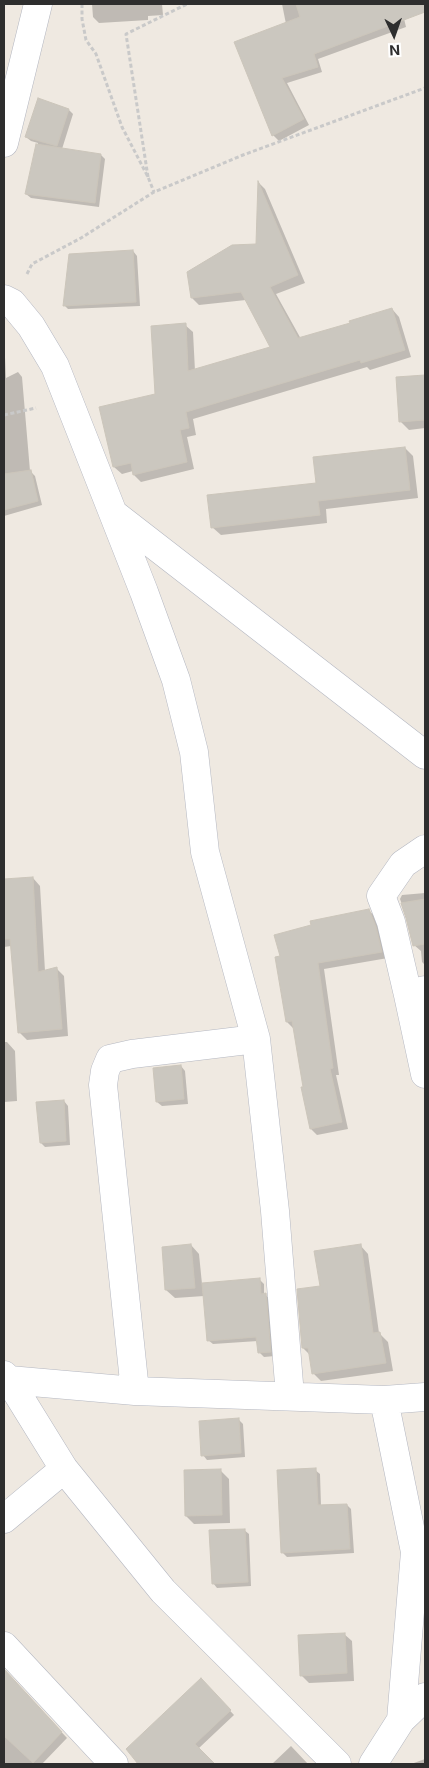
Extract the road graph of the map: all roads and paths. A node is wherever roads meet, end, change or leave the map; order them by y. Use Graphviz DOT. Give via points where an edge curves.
graph roads {
  1 [pos="38,4"];
  2 [pos="82,4"];
  3 [pos="187,4"];
  4 [pos="425,88"];
  5 [pos="4,143"];
  6 [pos="148,177"];
  7 [pos="154,192"];
  8 [pos="8,301"];
  9 [pos="113,513"];
  10 [pos="425,755"];
  11 [pos="425,849"];
  12 [pos="416,992"];
  13 [pos="256,1039"];
  14 [pos="425,1074"];
  15 [pos="6,1378"];
  16 [pos="136,1391"];
  17 [pos="290,1396"];
  18 [pos="425,1397"];
  19 [pos="384,1400"];
  20 [pos="64,1469"];
  21 [pos="4,1519"];
  22 [pos="4,1646"];
  23 [pos="425,1697"];
  24 [pos="401,1720"];
  25 [pos="114,1764"];
  26 [pos="337,1764"];
  27 [pos="374,1764"];
  1 -- 5 [label="street"];
  2 -- 6 [label="path" via="86,40 99,62 122,127"];
  3 -- 6 [label="path" via="126,34"];
  4 -- 7 [label="path" via="243,155"];
  6 -- 7 [label="path"];
  7 -- 8 [label="path" via="81,238 32,264"];
  8 -- 9 [label="street" via="31,326 56,366"];
  9 -- 10 [label="street"];
  9 -- 13 [label="street" via="176,680 194,752 205,852"];
  11 -- 12 [label="street" via="403,864 381,896"];
  12 -- 14 [label="street"];
  13 -- 16 [label="street" via="132,1054 110,1059 105,1071 103,1085"];
  13 -- 17 [label="street" via="276,1211"];
  15 -- 16 [label="street"];
  15 -- 20 [label="street"];
  16 -- 17 [label="street"];
  17 -- 19 [label="street"];
  18 -- 19 [label="street"];
  19 -- 24 [label="street" via="415,1552"];
  20 -- 21 [label="street"];
  20 -- 26 [label="street" via="164,1591"];
  22 -- 25 [label="street"];
  23 -- 24 [label="street"];
  24 -- 27 [label="street"];
}
